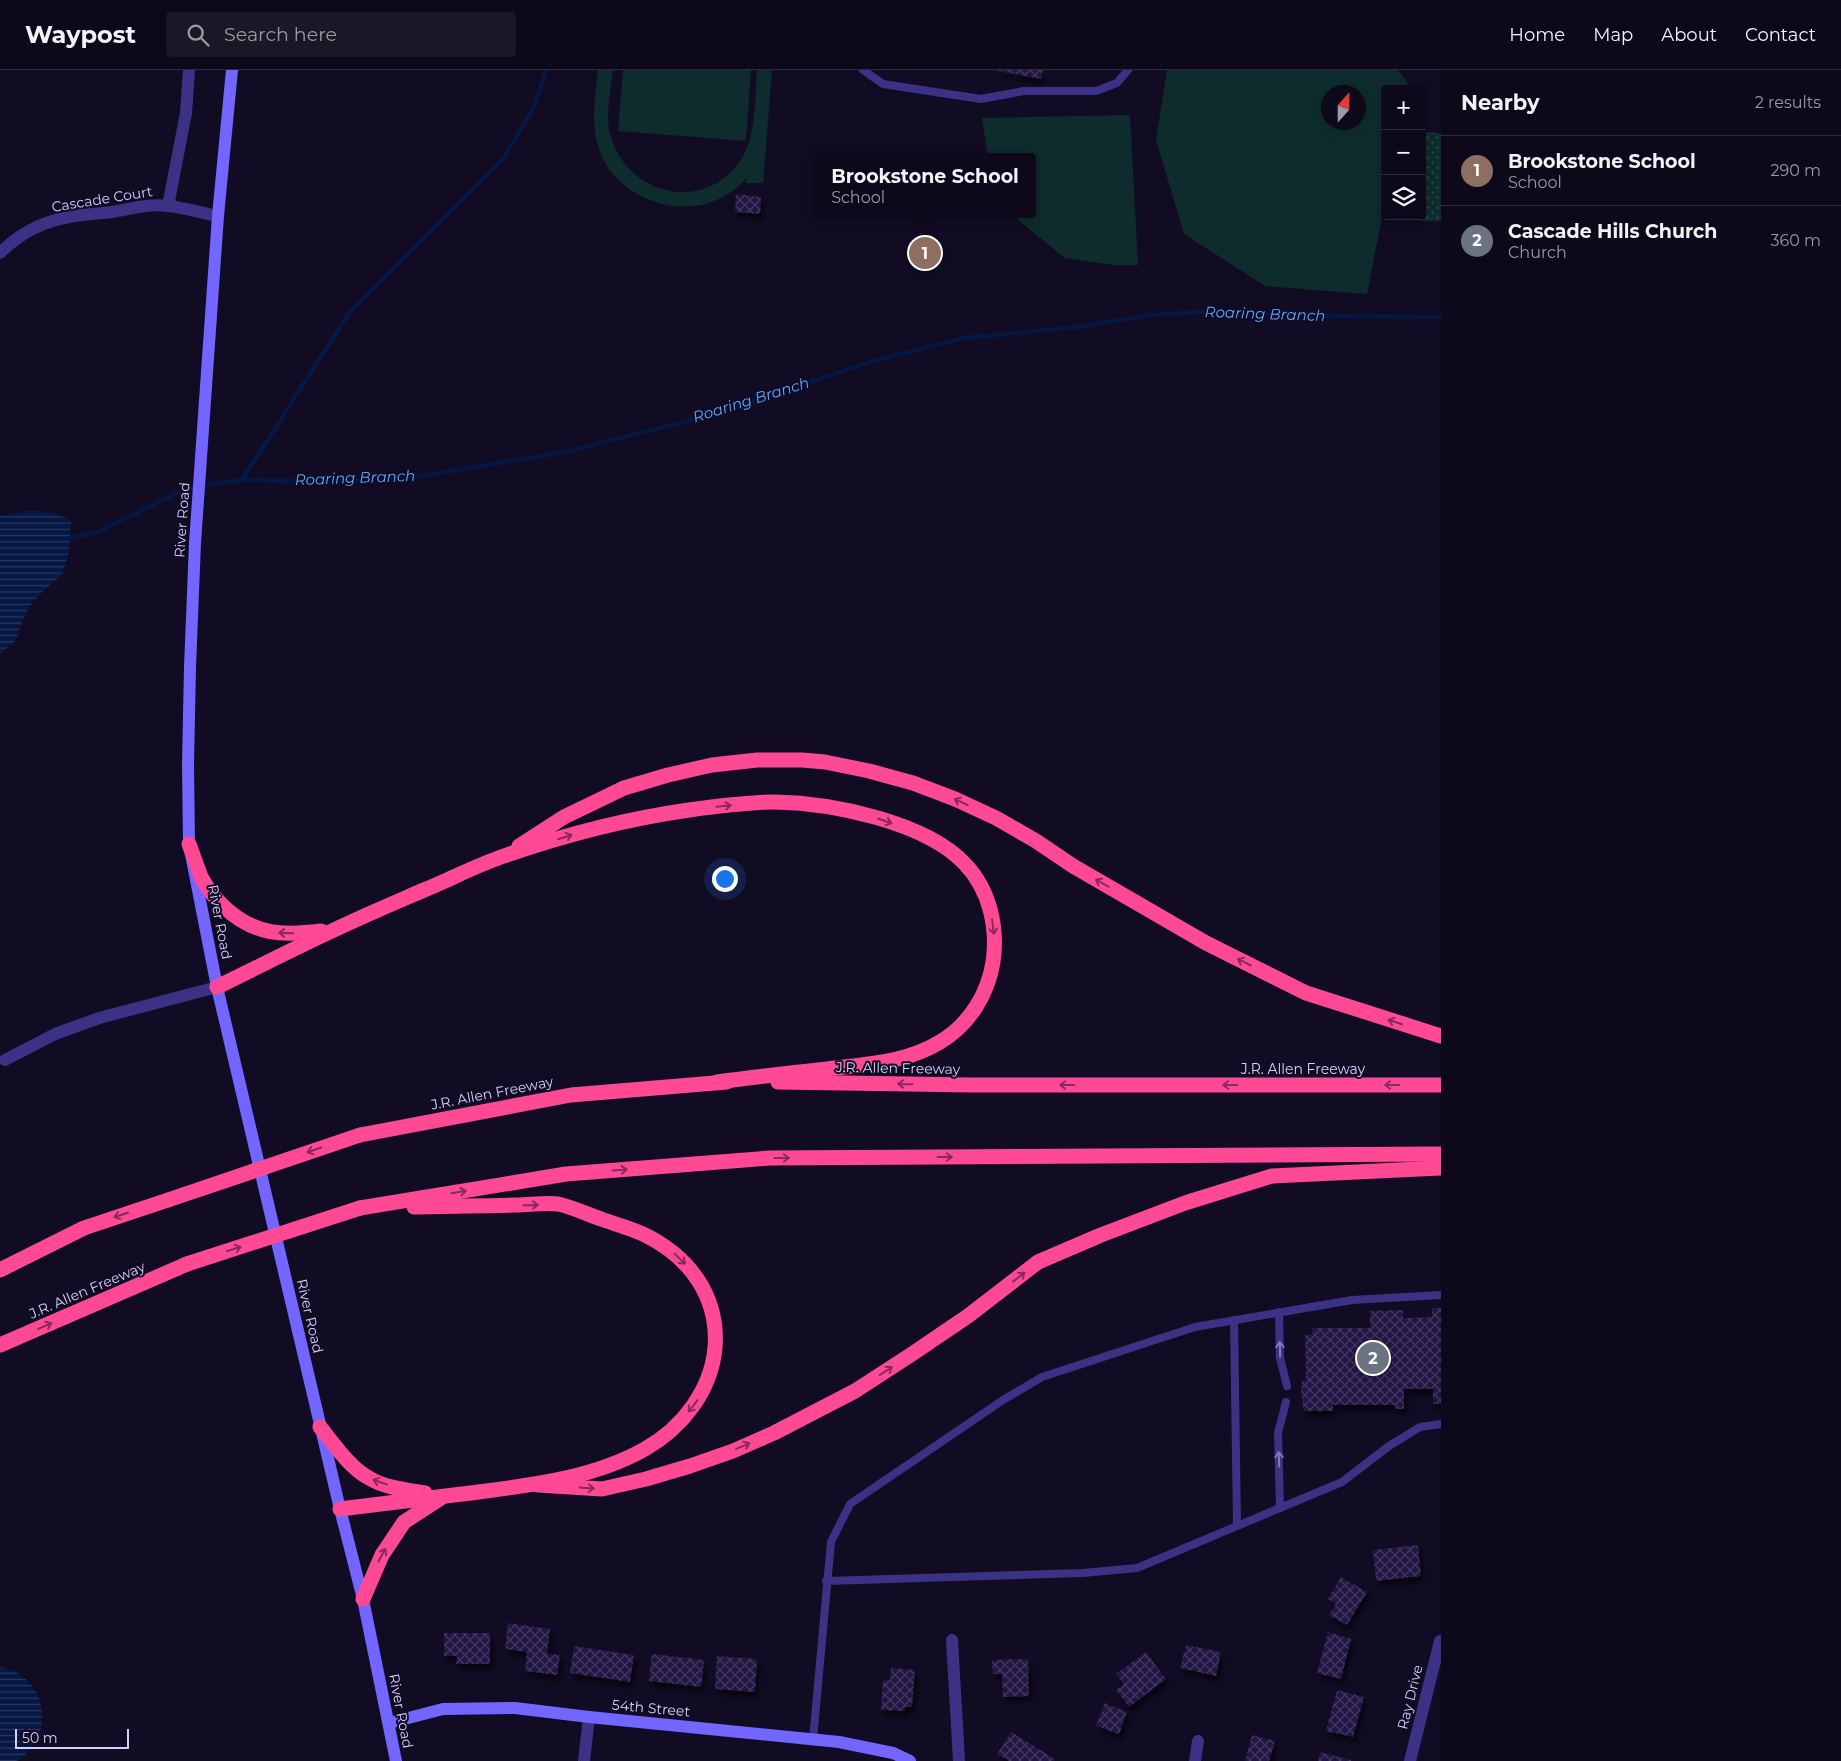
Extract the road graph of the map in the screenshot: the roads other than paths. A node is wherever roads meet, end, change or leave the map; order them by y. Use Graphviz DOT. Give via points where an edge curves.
graph roads {
  1 [pos="188,70"];
  2 [pos="232,70"];
  3 [pos="863,70"];
  4 [pos="1128,70"];
  5 [pos="168,206"];
  6 [pos="218,216"];
  7 [pos="0,254"];
  8 [pos="189,844"];
  9 [pos="502,856"];
  10 [pos="335,929"];
  11 [pos="217,987"];
  12 [pos="1441,1036"];
  13 [pos="2,1060"];
  14 [pos="717,1082"];
  15 [pos="1441,1085"];
  16 [pos="1441,1154"];
  17 [pos="1441,1168"];
  18 [pos="360,1208"];
  19 [pos="0,1270"];
  20 [pos="1441,1295"];
  21 [pos="1279,1312"];
  22 [pos="1234,1320"];
  23 [pos="0,1345"];
  24 [pos="1287,1386"];
  25 [pos="1286,1402"];
  26 [pos="1441,1424"];
  27 [pos="320,1427"];
  28 [pos="538,1485"];
  29 [pos="444,1496"];
  30 [pos="1280,1508"];
  31 [pos="340,1509"];
  32 [pos="1238,1526"];
  33 [pos="826,1581"];
  34 [pos="363,1600"];
  35 [pos="952,1640"];
  36 [pos="1440,1641"];
  37 [pos="589,1717"];
  38 [pos="389,1723"];
  39 [pos="813,1739"];
  40 [pos="1198,1742"];
  41 [pos="396,1761"];
  42 [pos="584,1761"];
  43 [pos="910,1761"];
  44 [pos="959,1761"];
  45 [pos="1195,1761"];
  46 [pos="1410,1761"];
  1 -- 5 [label="street" via="186,114"];
  2 -- 6 [label="main road, River Road"];
  3 -- 4 [label="lane" via="883,84 981,99 1024,91 1096,91 1117,83"];
  5 -- 6 [label="street, Cascade Court"];
  5 -- 7 [label="street, Cascade Court" via="150,205 50,222 29,231"];
  6 -- 8 [label="main road, River Road" via="195,543 188,765"];
  10 -- 8 [label="highway, one-way" via="273,932 255,929 238,920 214,897"];
  8 -- 11 [label="main road, River Road"];
  9 -- 10 [label="highway"];
  12 -- 9 [label="highway, one-way" via="1306,993 1206,943 996,818 955,799 913,783 825,762 757,760 712,765 668,775 624,788 564,817"];
  9 -- 14 [label="highway, one-way" via="598,827 664,814 777,802 844,809 888,822 950,850 966,865 980,883 989,904 994,926 994,949 984,993 958,1030 940,1043 898,1060"];
  10 -- 11 [label="highway"];
  11 -- 13 [label="street" via="98,1018 55,1034"];
  11 -- 27 [label="main road, River Road"];
  15 -- 14 [label="highway, J.R. Allen Freeway, one-way"];
  14 -- 19 [label="highway, J.R. Allen Freeway, one-way, bridge" via="571,1095 360,1135 84,1228"];
  18 -- 16 [label="highway, one-way" via="566,1174 770,1158"];
  28 -- 17 [label="highway, one-way" via="602,1489 690,1466 774,1433 854,1391 912,1354 1038,1262 1185,1203 1272,1176"];
  23 -- 18 [label="highway, J.R. Allen Freeway, one-way, bridge" via="187,1264"];
  18 -- 28 [label="highway, one-way" via="557,1204 643,1234 679,1256 694,1274 706,1293 716,1337 708,1381 697,1402 683,1419 648,1448 607,1467"];
  20 -- 21 [label="lane" via="1352,1300"];
  21 -- 22 [label="lane"];
  24 -- 21 [label="lane, one-way" via="1280,1358"];
  22 -- 32 [label="lane"];
  22 -- 33 [label="lane" via="1195,1327 1042,1377 1003,1400 850,1504 831,1542"];
  30 -- 25 [label="lane, one-way" via="1278,1433"];
  26 -- 30 [label="lane" via="1420,1427 1342,1482"];
  29 -- 27 [label="highway, one-way" via="400,1489 369,1478 349,1462"];
  27 -- 31 [label="main road, River Road"];
  28 -- 29 [label="highway"];
  29 -- 31 [label="highway"];
  34 -- 29 [label="highway, one-way" via="382,1554 404,1522"];
  30 -- 32 [label="lane"];
  31 -- 34 [label="main road, River Road"];
  32 -- 33 [label="lane" via="1137,1568 1083,1573"];
  33 -- 39 [label="lane"];
  34 -- 38 [label="main road, River Road"];
  35 -- 44 [label="street"];
  36 -- 46 [label="street, Ray Drive"];
  37 -- 38 [label="main road, 54th Street" via="515,1708 443,1709"];
  37 -- 39 [label="main road, 54th Street"];
  37 -- 42 [label="street"];
  38 -- 41 [label="main road, River Road"];
  39 -- 43 [label="main road, 54th Street" via="893,1753"];
  40 -- 45 [label="street"];
}
